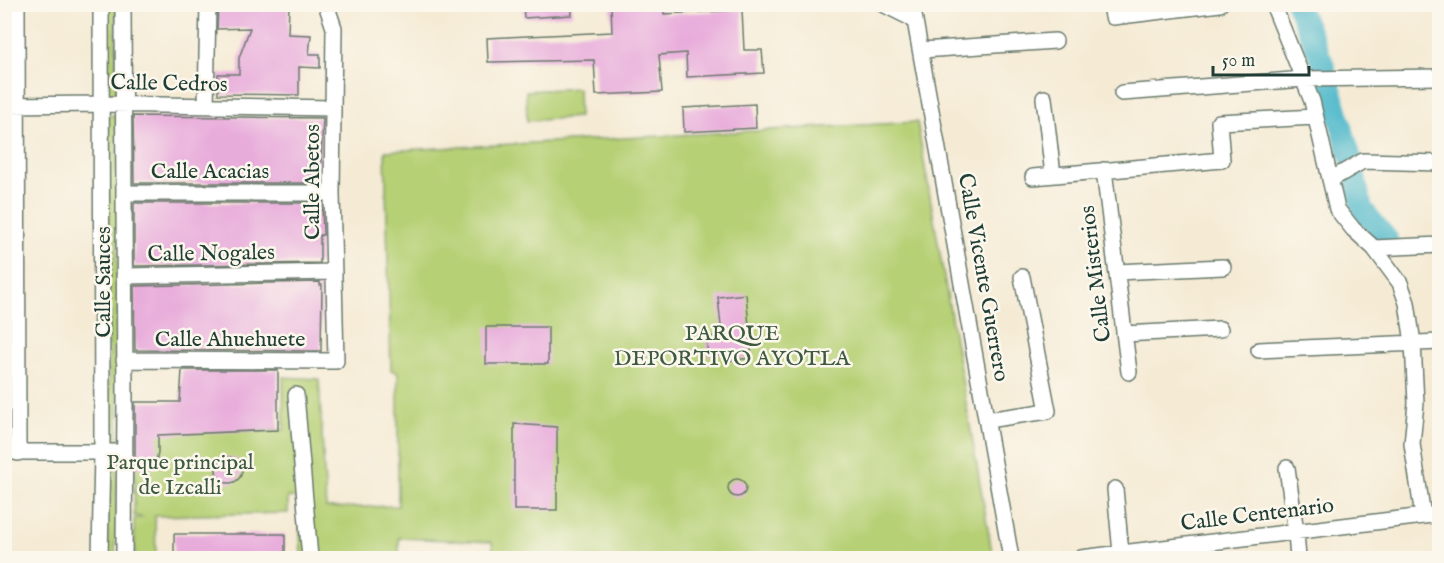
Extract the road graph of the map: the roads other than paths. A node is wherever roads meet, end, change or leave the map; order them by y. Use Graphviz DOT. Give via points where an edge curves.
graph roads {
  1 [pos="17,4"];
  2 [pos="101,4"];
  3 [pos="123,4"];
  4 [pos="208,4"];
  5 [pos="883,4"];
  6 [pos="1220,4"];
  7 [pos="1273,4"];
  8 [pos="332,6"];
  9 [pos="1112,11"];
  10 [pos="914,12"];
  11 [pos="1055,41"];
  12 [pos="922,50"];
  13 [pos="1438,77"];
  14 [pos="1304,79"];
  15 [pos="1122,93"];
  16 [pos="1044,99"];
  17 [pos="101,104"];
  18 [pos="122,104"];
  19 [pos="11,105"];
  20 [pos="206,106"];
  21 [pos="333,108"];
  22 [pos="1315,117"];
  23 [pos="1440,163"];
  24 [pos="1104,170"];
  25 [pos="1053,175"];
  26 [pos="1033,177"];
  27 [pos="1330,180"];
  28 [pos="124,193"];
  29 [pos="332,193"];
  30 [pos="1440,245"];
  31 [pos="1374,248"];
  32 [pos="1223,267"];
  33 [pos="1117,272"];
  34 [pos="334,273"];
  35 [pos="124,276"];
  36 [pos="1022,277"];
  37 [pos="1220,329"];
  38 [pos="1124,334"];
  39 [pos="1440,342"];
  40 [pos="1413,343"];
  41 [pos="1259,350"];
  42 [pos="124,360"];
  43 [pos="336,361"];
  44 [pos="1129,372"];
  45 [pos="296,395"];
  46 [pos="987,420"];
  47 [pos="102,452"];
  48 [pos="125,452"];
  49 [pos="11,453"];
  50 [pos="1287,468"];
  51 [pos="1115,489"];
  52 [pos="1440,514"];
  53 [pos="1423,516"];
  54 [pos="1296,532"];
  55 [pos="1121,553"];
  56 [pos="100,558"];
  57 [pos="124,558"];
  58 [pos="310,558"];
  59 [pos="1011,558"];
  60 [pos="1081,558"];
  61 [pos="1298,558"];
  1 -- 19 [label="street"];
  2 -- 17 [label="street, Calle Sauces"];
  3 -- 18 [label="street, Calle Sauces"];
  4 -- 20 [label="street"];
  5 -- 10 [label="street"];
  6 -- 9 [label="street"];
  7 -- 14 [label="street"];
  8 -- 21 [label="street, Calle Abetos"];
  10 -- 12 [label="street, Calle Vicente Guerrero"];
  11 -- 12 [label="street"];
  12 -- 46 [label="street, Calle Vicente Guerrero"];
  13 -- 14 [label="street"];
  14 -- 15 [label="street"];
  14 -- 22 [label="street"];
  16 -- 25 [label="street"];
  17 -- 18 [label="street, Calle Cedros"];
  17 -- 19 [label="street, Calle Cedros"];
  17 -- 47 [label="street, Calle Sauces"];
  18 -- 20 [label="street, Calle Cedros"];
  18 -- 28 [label="street, Calle Sauces"];
  19 -- 49 [label="street"];
  20 -- 21 [label="street, Calle Cedros"];
  21 -- 29 [label="street, Calle Abetos"];
  22 -- 24 [label="street" via="1219,122 1222,160"];
  22 -- 27 [label="street"];
  23 -- 27 [label="street" via="1363,161"];
  24 -- 25 [label="street"];
  24 -- 33 [label="street, Calle Misterios"];
  25 -- 26 [label="street"];
  27 -- 31 [label="street" via="1337,209"];
  28 -- 29 [label="street, Calle Acacias"];
  28 -- 35 [label="street, Calle Sauces"];
  29 -- 34 [label="street, Calle Abetos"];
  30 -- 31 [label="street"];
  31 -- 40 [label="street" via="1400,283"];
  32 -- 33 [label="street"];
  33 -- 38 [label="street, Calle Misterios"];
  34 -- 35 [label="street, Calle Nogales"];
  34 -- 43 [label="street, Calle Abetos"];
  35 -- 42 [label="street, Calle Sauces"];
  36 -- 46 [label="street" via="1048,411"];
  37 -- 38 [label="street"];
  38 -- 44 [label="street, Calle Misterios"];
  39 -- 40 [label="street"];
  40 -- 41 [label="street"];
  40 -- 53 [label="street" via="1416,403 1412,444"];
  42 -- 43 [label="street, Calle Ahuehuete"];
  42 -- 48 [label="street, Calle Sauces"];
  45 -- 58 [label="street"];
  46 -- 59 [label="street, Calle Vicente Guerrero"];
  47 -- 48 [label="street"];
  47 -- 49 [label="street"];
  47 -- 56 [label="street, Calle Sauces"];
  48 -- 57 [label="street, Calle Sauces"];
  50 -- 54 [label="street"];
  51 -- 55 [label="street"];
  52 -- 53 [label="street, Calle Centenario"];
  53 -- 54 [label="street, Calle Centenario"];
  54 -- 55 [label="street, Calle Centenario"];
  54 -- 61 [label="street"];
  55 -- 60 [label="street, Calle Centenario"];
}
